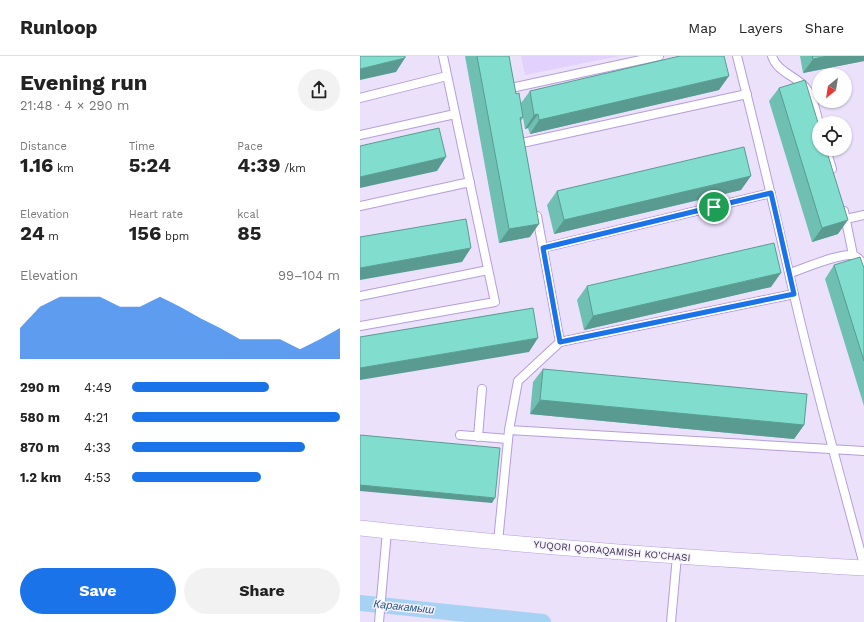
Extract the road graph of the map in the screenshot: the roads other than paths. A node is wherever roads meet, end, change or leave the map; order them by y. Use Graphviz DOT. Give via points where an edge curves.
graph roads {
  1 [pos="443,56"];
  2 [pos="659,56"];
  3 [pos="737,56"];
  4 [pos="772,56"];
  5 [pos="447,76"];
  6 [pos="511,88"];
  7 [pos="747,94"];
  8 [pos="360,98"];
  9 [pos="455,114"];
  10 [pos="816,116"];
  11 [pos="360,135"];
  12 [pos="522,144"];
  13 [pos="828,156"];
  14 [pos="834,177"];
  15 [pos="470,182"];
  16 [pos="771,193"];
  17 [pos="842,205"];
  18 [pos="360,206"];
  19 [pos="535,211"];
  20 [pos="864,215"];
  21 [pos="846,219"];
  22 [pos="543,248"];
  23 [pos="854,255"];
  24 [pos="864,265"];
  25 [pos="488,270"];
  26 [pos="790,273"];
  27 [pos="794,294"];
  28 [pos="360,296"];
  29 [pos="360,326"];
  30 [pos="560,342"];
  31 [pos="482,389"];
  32 [pos="509,430"];
  33 [pos="460,435"];
  34 [pos="478,437"];
  35 [pos="508,439"];
  36 [pos="832,448"];
  37 [pos="864,451"];
  38 [pos="360,528"];
  39 [pos="387,531"];
  40 [pos="498,542"];
  41 [pos="677,556"];
  42 [pos="864,567"];
  43 [pos="379,622"];
  44 [pos="671,622"];
  1 -- 5 [label="lane"];
  2 -- 6 [label="lane"];
  3 -- 7 [label="lane"];
  4 -- 10 [label="lane" via="774,63 807,89"];
  5 -- 8 [label="lane"];
  5 -- 9 [label="lane"];
  7 -- 12 [label="lane"];
  7 -- 16 [label="lane"];
  9 -- 11 [label="lane"];
  9 -- 15 [label="lane"];
  13 -- 14 [label="lane"];
  15 -- 18 [label="lane"];
  15 -- 25 [label="lane"];
  16 -- 22 [label="lane"];
  16 -- 26 [label="lane"];
  17 -- 21 [label="lane"];
  19 -- 22 [label="lane"];
  20 -- 21 [label="lane"];
  21 -- 23 [label="lane"];
  22 -- 30 [label="lane"];
  23 -- 24 [label="lane"];
  23 -- 26 [label="lane" via="839,257"];
  25 -- 28 [label="lane"];
  25 -- 29 [label="lane" via="495,302"];
  26 -- 27 [label="lane"];
  27 -- 30 [label="lane"];
  27 -- 36 [label="lane"];
  30 -- 32 [label="lane" via="518,381"];
  31 -- 34 [label="lane"];
  32 -- 35 [label="lane"];
  32 -- 36 [label="lane"];
  33 -- 34 [label="lane"];
  34 -- 35 [label="lane"];
  35 -- 40 [label="lane"];
  36 -- 37 [label="lane"];
  36 -- 42 [label="lane"];
  38 -- 39 [label="street, YUQORI QORAQAMISH KO'CHASI"];
  39 -- 40 [label="street, YUQORI QORAQAMISH KO'CHASI"];
  39 -- 43 [label="lane"];
  40 -- 41 [label="street, YUQORI QORAQAMISH KO'CHASI"];
  41 -- 42 [label="street, YUQORI QORAQAMISH KO'CHASI"];
  41 -- 44 [label="lane"];
}
